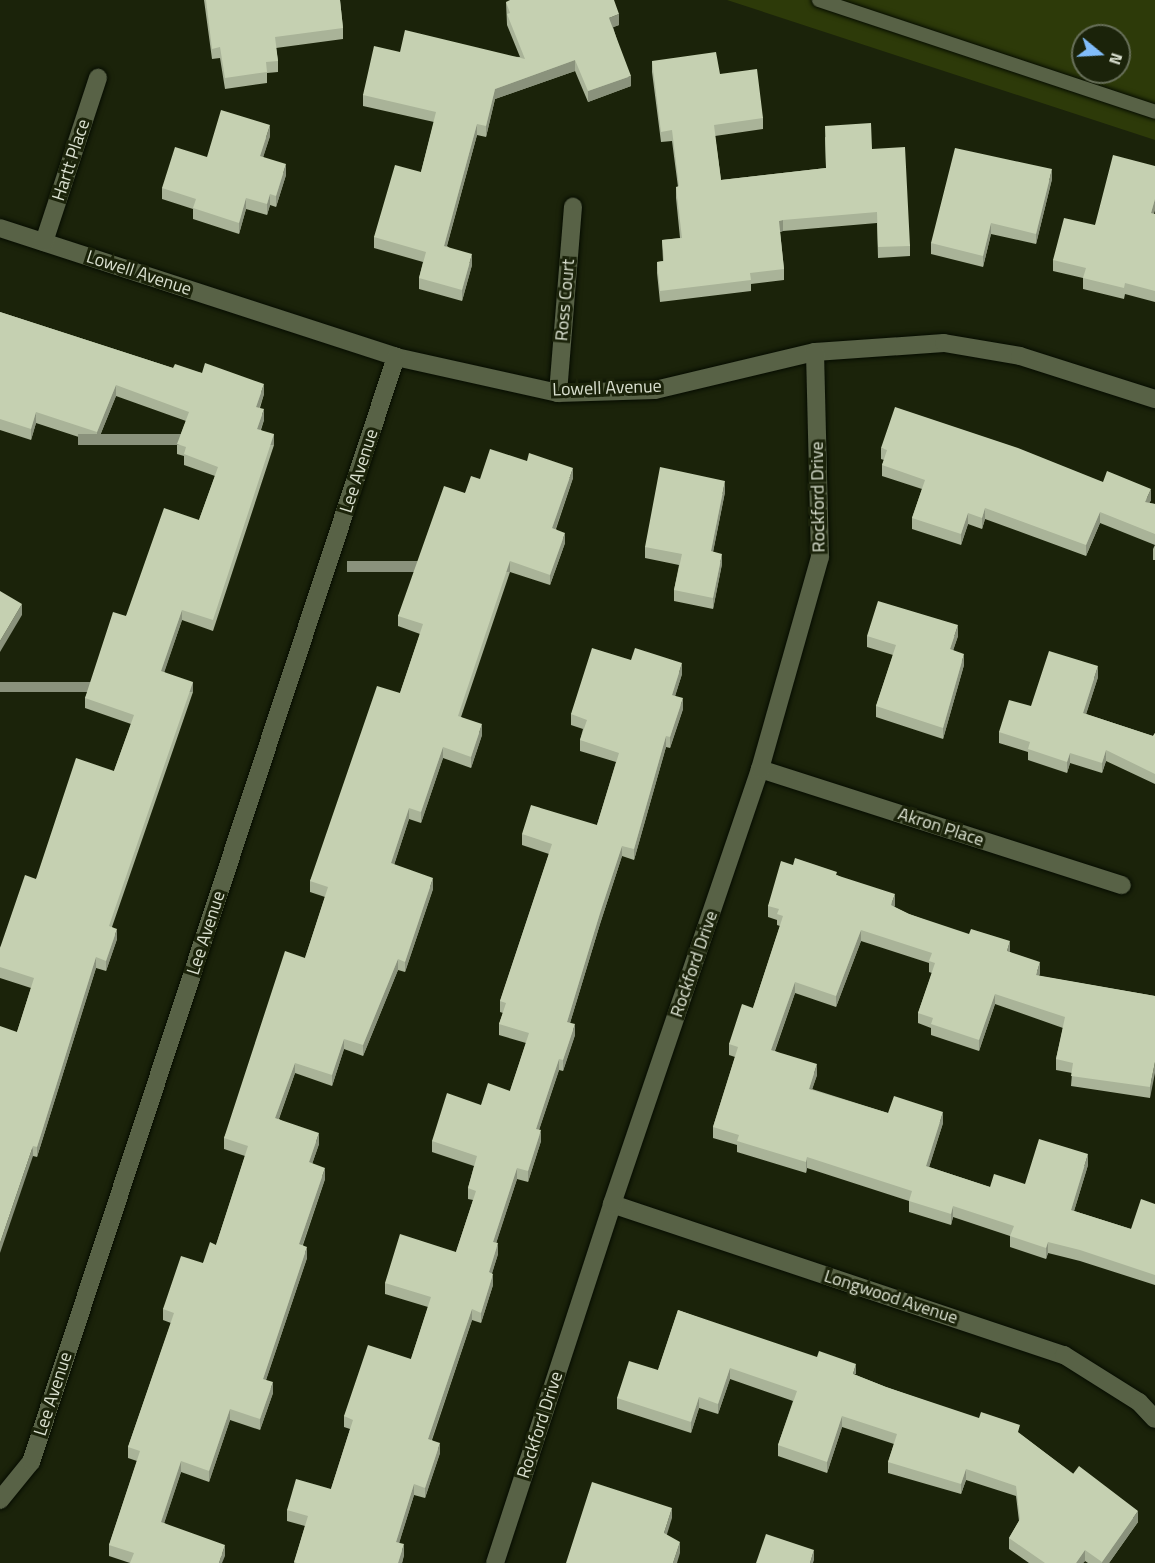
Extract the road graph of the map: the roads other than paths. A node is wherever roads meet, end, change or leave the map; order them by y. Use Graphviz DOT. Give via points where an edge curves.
graph roads {
  1 [pos="819,0"];
  2 [pos="98,78"];
  3 [pos="1155,112"];
  4 [pos="573,207"];
  5 [pos="0,228"];
  6 [pos="44,242"];
  7 [pos="815,352"];
  8 [pos="396,357"];
  9 [pos="558,393"];
  10 [pos="1155,399"];
  11 [pos="760,769"];
  12 [pos="1122,885"];
  13 [pos="612,1204"];
  14 [pos="1155,1419"];
  15 [pos="0,1500"];
  16 [pos="495,1563"];
  1 -- 3 [label="lane"];
  2 -- 6 [label="street, Hartt Place"];
  4 -- 9 [label="street, Ross Court"];
  5 -- 6 [label="street, Lowell Avenue"];
  6 -- 8 [label="street, Lowell Avenue"];
  7 -- 9 [label="street, Lowell Avenue" via="654,390"];
  7 -- 10 [label="street, Lowell Avenue" via="944,344 1020,356"];
  7 -- 11 [label="street, Rockford Drive" via="820,557"];
  8 -- 9 [label="street, Lowell Avenue"];
  8 -- 15 [label="street, Lee Avenue" via="31,1462"];
  11 -- 12 [label="street, Akron Place"];
  11 -- 13 [label="street, Rockford Drive"];
  13 -- 14 [label="street, Longwood Avenue" via="1064,1355 1139,1402"];
  13 -- 16 [label="street, Rockford Drive"];
}
